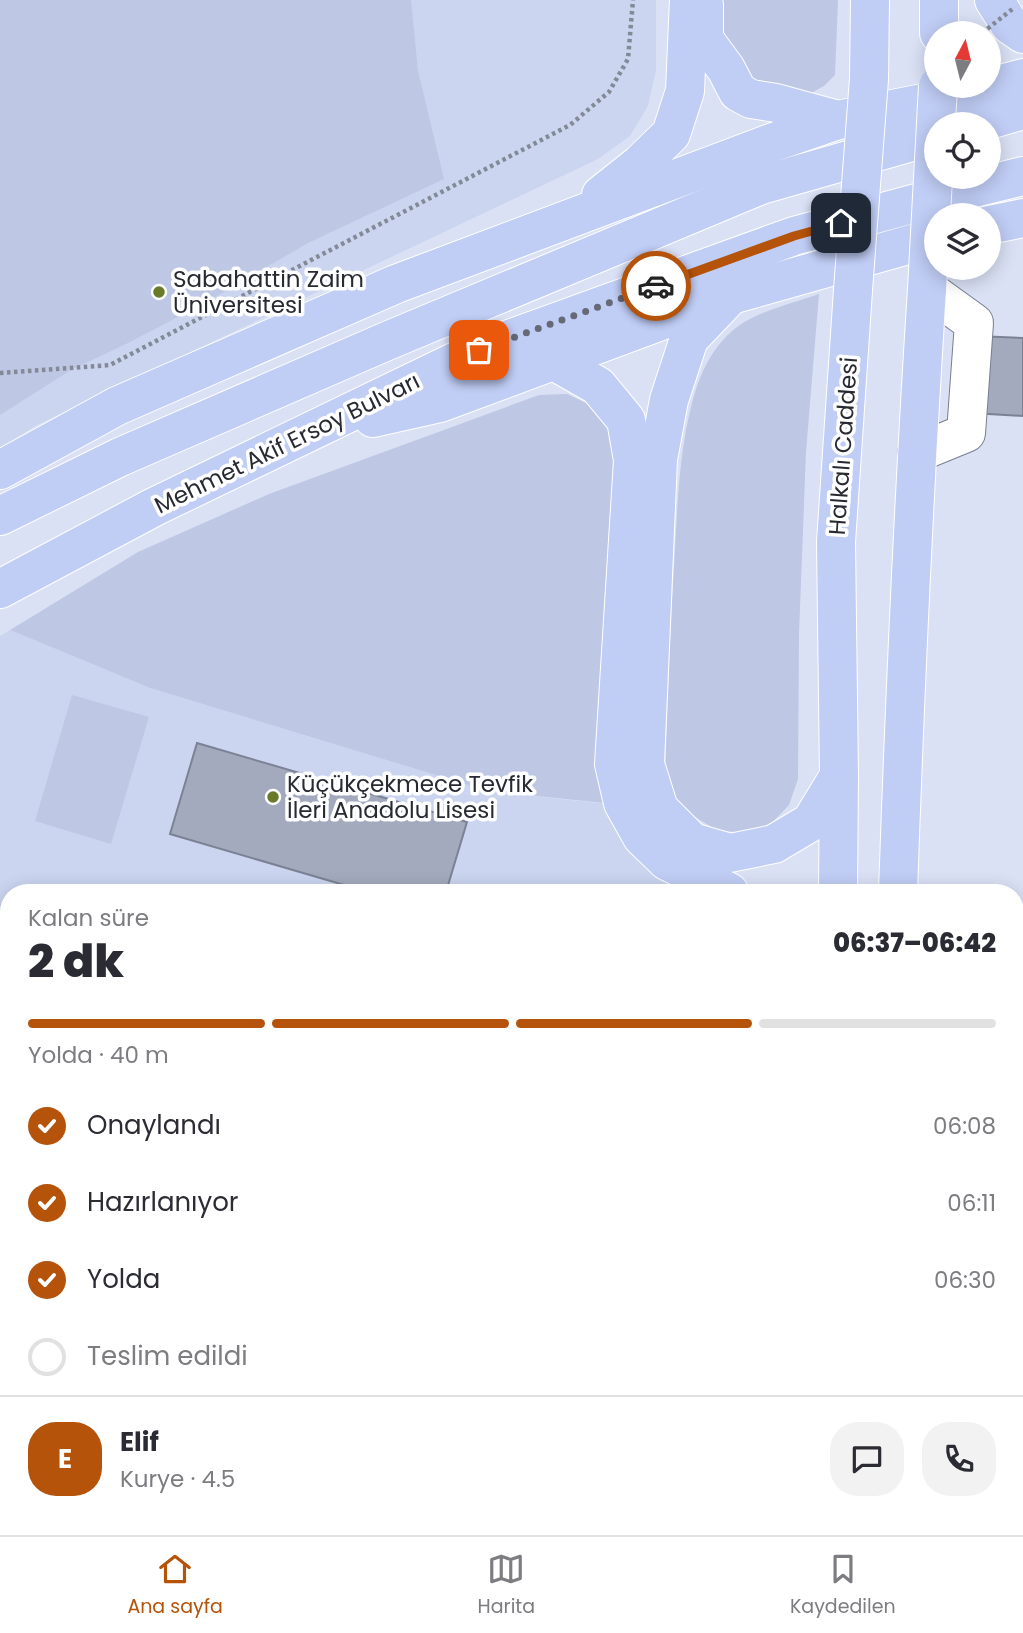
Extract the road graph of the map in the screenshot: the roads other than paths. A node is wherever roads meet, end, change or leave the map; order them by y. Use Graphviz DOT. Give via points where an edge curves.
graph roads {
  1 [pos="690,0"];
  2 [pos="704,0"];
  3 [pos="870,0"];
  4 [pos="939,0"];
  5 [pos="939,21"];
  6 [pos="1023,78"];
  7 [pos="937,98"];
  8 [pos="1023,110"];
  9 [pos="1001,116"];
  10 [pos="838,120"];
  11 [pos="924,138"];
  12 [pos="1023,176"];
  13 [pos="572,218"];
  14 [pos="1023,218"];
  15 [pos="1001,223"];
  16 [pos="924,240"];
  17 [pos="731,295"];
  18 [pos="554,361"];
  19 [pos="309,432"];
  20 [pos="0,470"];
  21 [pos="0,516"];
  22 [pos="0,589"];
  23 [pos="839,776"];
  24 [pos="713,884"];
  25 [pos="838,884"];
  26 [pos="898,884"];
  1 -- 13 [label="main road" via="685,91 671,134"];
  2 -- 10 [label="main road" via="704,39 738,92"];
  3 -- 23 [label="main road, Halkalı Caddesi, bridge" via="869,79 836,542"];
  4 -- 5 [label="main road"];
  6 -- 10 [label="main road" via="948,99"];
  7 -- 26 [label="main road, bridge" via="906,653"];
  8 -- 9 [label="main road"];
  10 -- 13 [label="main road"];
  11 -- 21 [label="main road, Mehmet Akif Ersoy Bulvarı" via="748,190 120,457"];
  12 -- 19 [label="main road, Mehmet Akif Ersoy Bulvarı" via="794,236 479,350"];
  13 -- 20 [label="main road" via="396,284 117,406"];
  14 -- 15 [label="main road"];
  16 -- 17 [label="main road"];
  17 -- 18 [label="main road"];
  17 -- 23 [label="main road" via="689,339 669,400 659,459 645,764 659,809 692,842 730,853 774,844 811,822"];
  18 -- 19 [label="main road" via="440,403"];
  18 -- 24 [label="main road" via="598,386 626,420 633,460 614,764 623,803 642,837 667,861"];
  19 -- 22 [label="main road, Mehmet Akif Ersoy Bulvarı"];
  23 -- 25 [label="main road, Halkalı Caddesi"];
}
